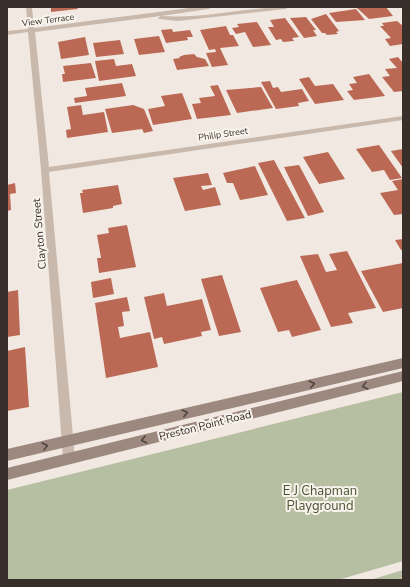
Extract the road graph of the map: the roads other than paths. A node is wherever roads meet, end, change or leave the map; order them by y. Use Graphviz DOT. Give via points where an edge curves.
graph roads {
  1 [pos="29,7"];
  2 [pos="209,7"];
  3 [pos="286,7"];
  4 [pos="150,16"];
  5 [pos="32,30"];
  6 [pos="7,33"];
  7 [pos="403,118"];
  8 [pos="46,170"];
  9 [pos="403,363"];
  10 [pos="403,376"];
  11 [pos="68,440"];
  12 [pos="7,455"];
  13 [pos="69,458"];
  14 [pos="7,474"];
  1 -- 5 [label="street, Clayton Street"];
  2 -- 4 [label="street, View Terrace"];
  3 -- 4 [label="street" via="178,19"];
  4 -- 5 [label="street, View Terrace"];
  5 -- 6 [label="street, View Terrace"];
  5 -- 8 [label="street, Clayton Street"];
  7 -- 8 [label="street, Philip Street"];
  8 -- 11 [label="street, Clayton Street"];
  11 -- 9 [label="main road, Preston Point Road, one-way"];
  10 -- 13 [label="main road, Preston Point Road, one-way"];
  12 -- 11 [label="main road, Preston Point Road, one-way"];
  11 -- 13 [label="street, Clayton Street"];
  13 -- 14 [label="main road, Preston Point Road"];
}
